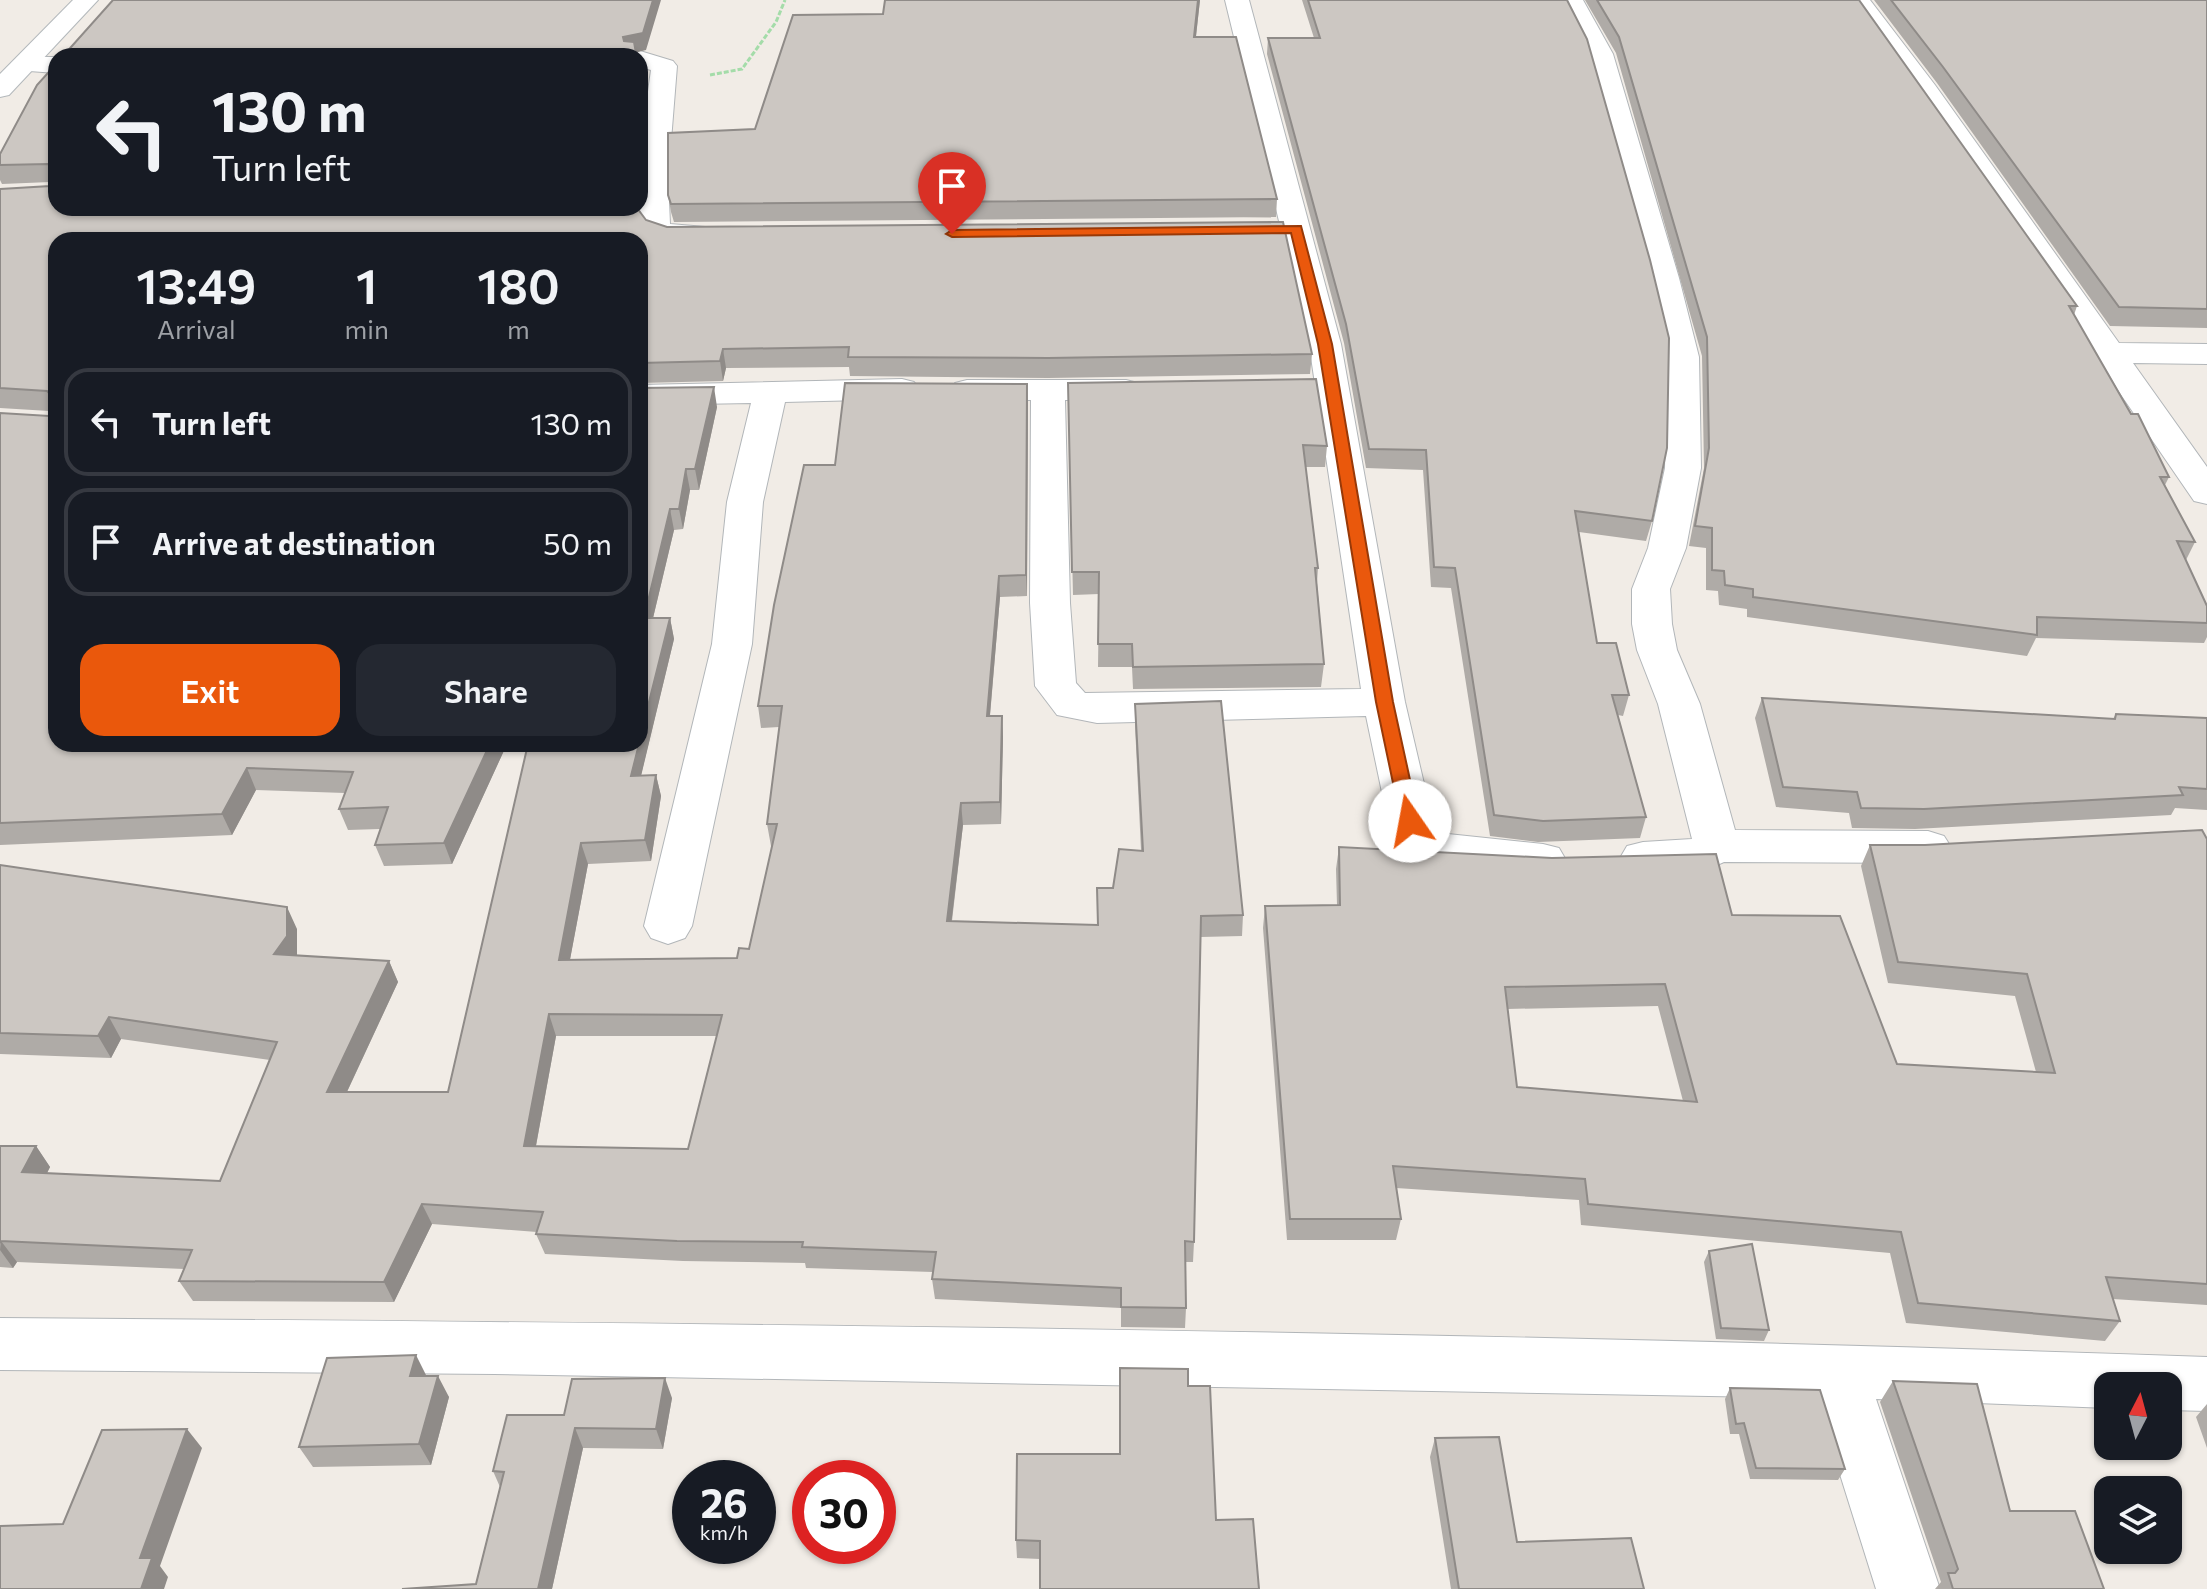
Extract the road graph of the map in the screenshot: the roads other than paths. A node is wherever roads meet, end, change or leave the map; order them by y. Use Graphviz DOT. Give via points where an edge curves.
graph roads {
  1 [pos="86,0"];
  2 [pos="1237,0"];
  3 [pos="1571,0"];
  4 [pos="1858,0"];
  5 [pos="648,61"];
  6 [pos="25,65"];
  7 [pos="48,65"];
  8 [pos="0,89"];
  9 [pos="648,163"];
  10 [pos="648,188"];
  11 [pos="733,234"];
  12 [pos="2110,353"];
  13 [pos="2207,354"];
  14 [pos="1159,389"];
  15 [pos="1048,391"];
  16 [pos="770,394"];
  17 [pos="648,395"];
  18 [pos="2207,493"];
  19 [pos="1384,702"];
  20 [pos="1976,845"];
  21 [pos="1717,846"];
  22 [pos="668,926"];
  23 [pos="0,1344"];
  24 [pos="1837,1371"];
  25 [pos="2207,1384"];
  26 [pos="1908,1589"];
  1 -- 6 [label="street"];
  2 -- 19 [label="street"];
  3 -- 21 [label="street" via="1600,54 1683,357 1683,468 1667,548 1651,589 1652,624"];
  4 -- 12 [label="street"];
  5 -- 9 [label="street" via="664,66"];
  6 -- 7 [label="street"];
  6 -- 8 [label="street"];
  10 -- 11 [label="street" via="658,230"];
  12 -- 13 [label="street"];
  12 -- 18 [label="street"];
  14 -- 15 [label="street"];
  15 -- 16 [label="street" via="876,388"];
  15 -- 19 [label="street" via="1056,686 1072,705 1097,709"];
  16 -- 17 [label="street"];
  16 -- 22 [label="street" via="745,502 732,644"];
  19 -- 21 [label="street" via="1410,821 1425,843 1538,861 1697,856"];
  20 -- 21 [label="street"];
  23 -- 24 [label="street"];
  24 -- 25 [label="street"];
  24 -- 26 [label="street"];
}
